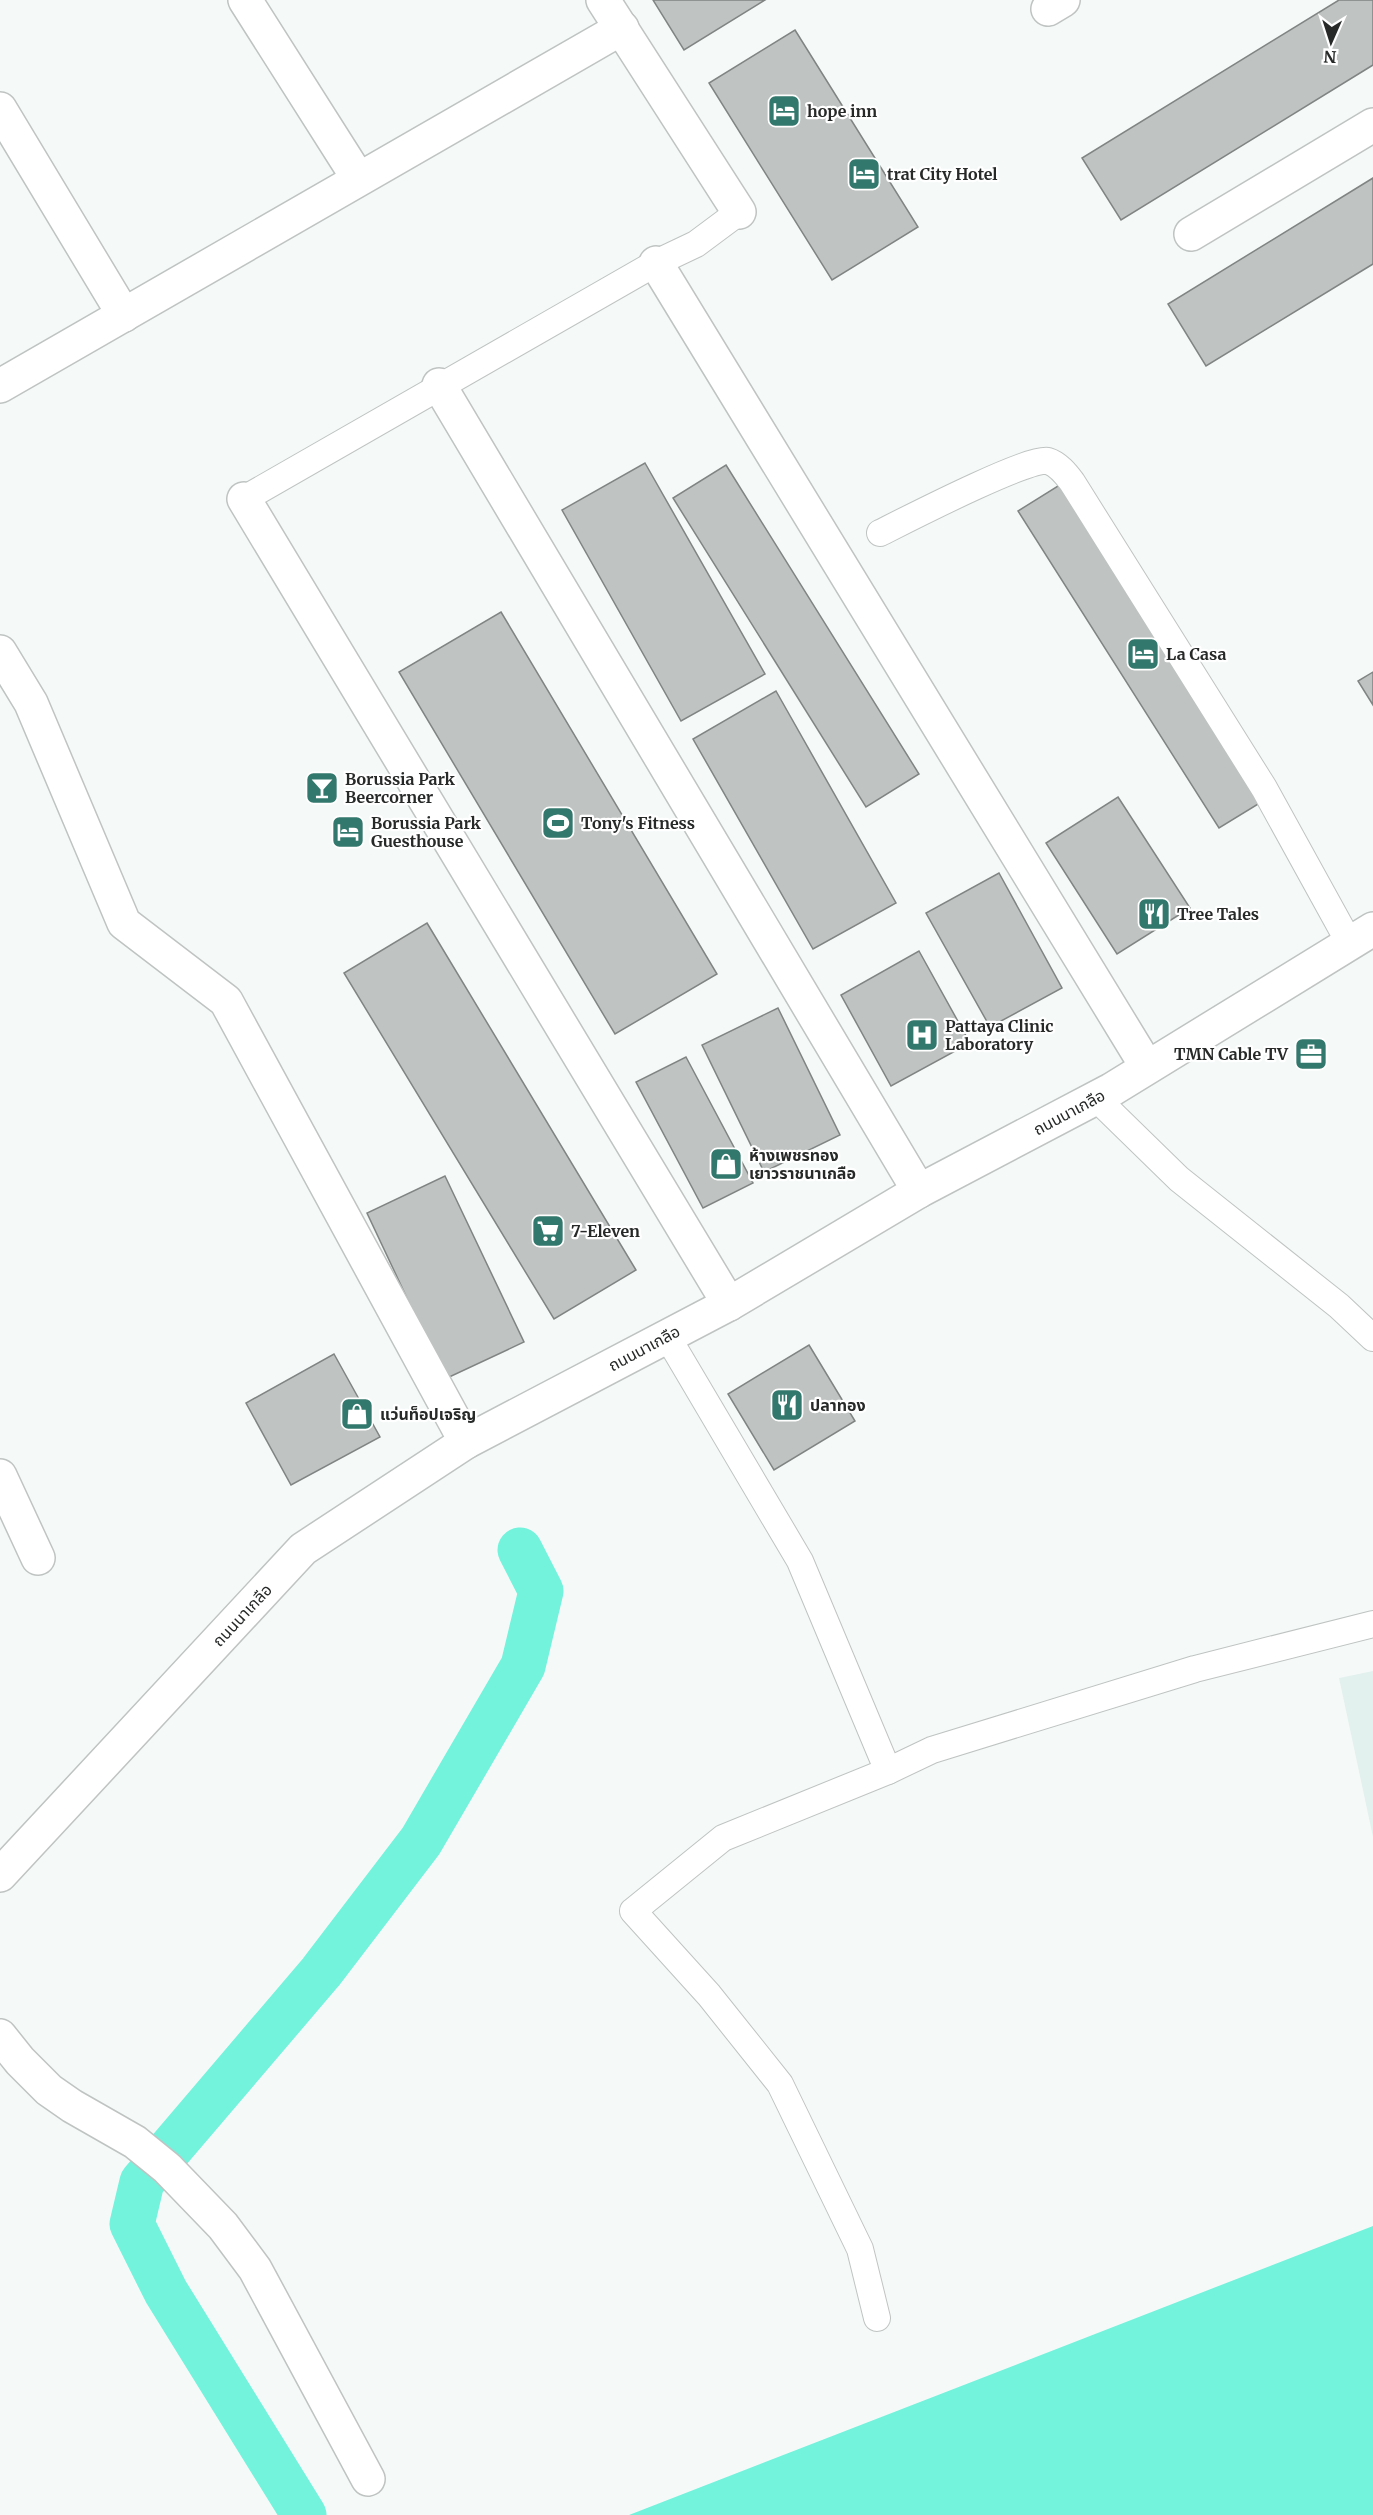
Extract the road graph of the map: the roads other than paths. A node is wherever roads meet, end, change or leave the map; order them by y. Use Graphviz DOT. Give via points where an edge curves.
graph roads {
  1 [pos="245,0"];
  2 [pos="603,0"];
  3 [pos="622,28"];
  4 [pos="0,109"];
  5 [pos="1373,125"];
  6 [pos="358,178"];
  7 [pos="739,212"];
  8 [pos="1191,234"];
  9 [pos="656,262"];
  10 [pos="123,315"];
  11 [pos="439,385"];
  12 [pos="0,386"];
  13 [pos="244,499"];
  14 [pos="880,533"];
  15 [pos="0,652"];
  16 [pos="1362,936"];
  17 [pos="1147,1067"];
  18 [pos="1096,1098"];
  19 [pos="919,1191"];
  20 [pos="729,1304"];
  21 [pos="667,1336"];
  22 [pos="1373,1338"];
  23 [pos="466,1442"];
  24 [pos="0,1476"];
  25 [pos="38,1558"];
  26 [pos="1373,1624"];
  27 [pos="888,1771"];
  28 [pos="0,1875"];
  29 [pos="0,2036"];
  30 [pos="877,2318"];
  31 [pos="368,2479"];
  1 -- 6 [label="street"];
  2 -- 3 [label="street"];
  3 -- 6 [label="street"];
  3 -- 7 [label="street"];
  4 -- 10 [label="street"];
  5 -- 8 [label="street"];
  6 -- 10 [label="street"];
  7 -- 9 [label="lane" via="696,244"];
  9 -- 11 [label="lane"];
  9 -- 17 [label="street"];
  10 -- 12 [label="street"];
  11 -- 13 [label="lane"];
  11 -- 19 [label="street"];
  13 -- 20 [label="street"];
  14 -- 16 [label="lane" via="1033,463 1047,461 1061,468"];
  15 -- 23 [label="street" via="31,703 124,923 226,1001"];
  16 -- 17 [label="street, ถนนนาเกลือ"];
  17 -- 18 [label="street, ถนนนาเกลือ"];
  18 -- 19 [label="street, ถนนนาเกลือ"];
  18 -- 22 [label="lane" via="1179,1179 1339,1306"];
  19 -- 20 [label="street, ถนนนาเกลือ"];
  20 -- 21 [label="street, ถนนนาเกลือ"];
  21 -- 23 [label="street, ถนนนาเกลือ"];
  21 -- 27 [label="lane" via="800,1562"];
  23 -- 28 [label="street, ถนนนาเกลือ" via="303,1549"];
  24 -- 25 [label="street"];
  26 -- 27 [label="lane" via="1196,1669 932,1750"];
  27 -- 30 [label="lane" via="723,1838 633,1911 709,1995 780,2084 860,2249"];
  29 -- 31 [label="street" via="49,2090 135,2142 167,2168 223,2226 255,2269"];
}
